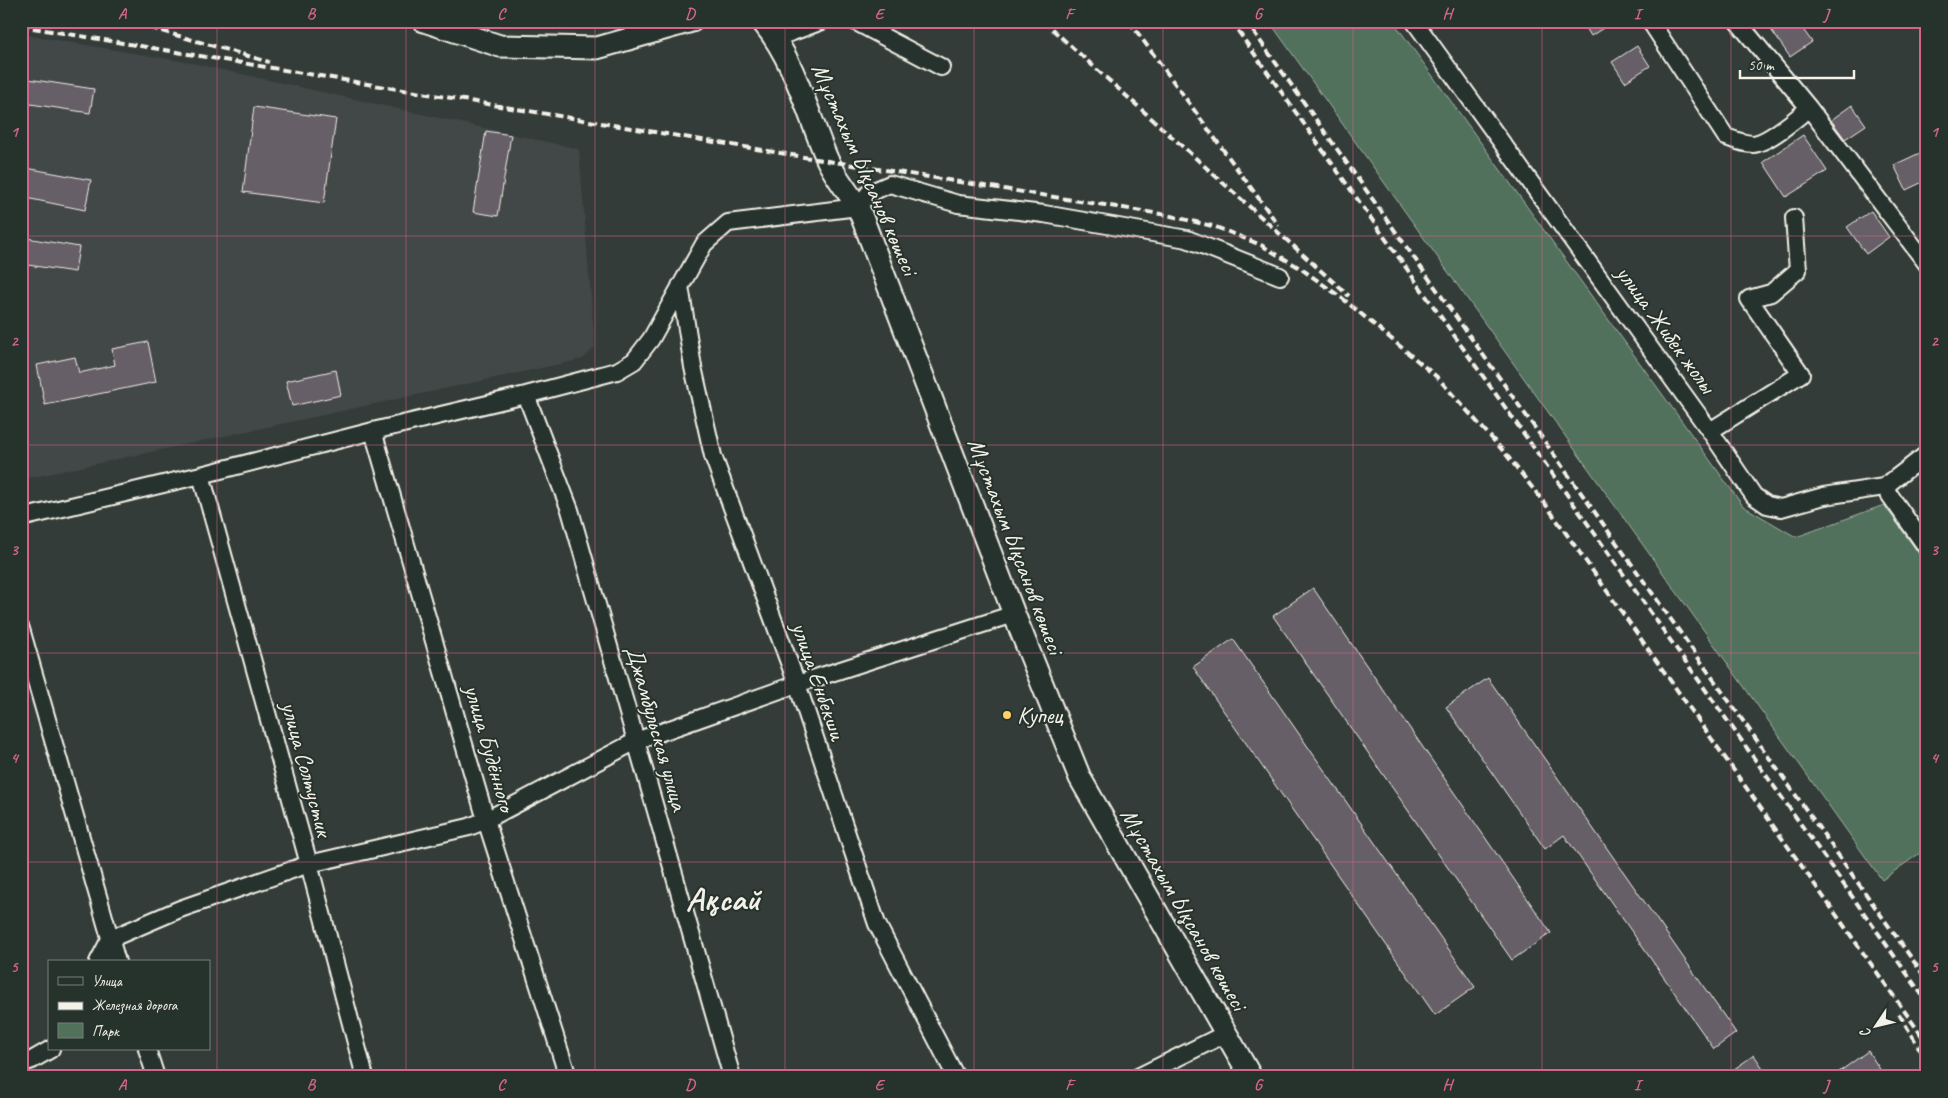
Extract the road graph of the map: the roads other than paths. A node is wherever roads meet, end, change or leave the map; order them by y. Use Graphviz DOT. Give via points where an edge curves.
graph roads {
  1 [pos="424,21"];
  2 [pos="692,21"];
  3 [pos="762,21"];
  4 [pos="822,21"];
  5 [pos="854,21"];
  6 [pos="1414,21"];
  7 [pos="1650,21"];
  8 [pos="1737,21"];
  9 [pos="776,38"];
  10 [pos="941,67"];
  11 [pos="1809,108"];
  12 [pos="858,207"];
  13 [pos="1794,218"];
  14 [pos="1927,264"];
  15 [pos="1280,276"];
  16 [pos="680,286"];
  17 [pos="526,395"];
  18 [pos="373,431"];
  19 [pos="1710,431"];
  20 [pos="1927,454"];
  21 [pos="201,475"];
  22 [pos="1884,487"];
  23 [pos="21,518"];
  24 [pos="1927,548"];
  25 [pos="1014,614"];
  26 [pos="21,630"];
  27 [pos="797,684"];
  28 [pos="636,741"];
  29 [pos="486,820"];
  30 [pos="309,864"];
  31 [pos="110,939"];
  32 [pos="99,960"];
  33 [pos="116,960"];
  34 [pos="1225,1034"];
  35 [pos="49,1050"];
  36 [pos="147,1050"];
  37 [pos="21,1064"];
  38 [pos="156,1077"];
  39 [pos="365,1077"];
  40 [pos="568,1077"];
  41 [pos="732,1077"];
  42 [pos="956,1077"];
  43 [pos="1138,1077"];
  44 [pos="1250,1077"];
  1 -- 2 [label="main road" via="500,46 597,48"];
  3 -- 9 [label="main road, Мұстахым Ықсанов көшесі"];
  4 -- 9 [label="street"];
  5 -- 10 [label="street"];
  6 -- 19 [label="street, улица Жибек жолы"];
  7 -- 11 [label="street" via="1726,137 1755,144 1788,126"];
  8 -- 11 [label="street"];
  9 -- 12 [label="main road, Мұстахым Ықсанов көшесі" via="828,161"];
  11 -- 14 [label="street"];
  12 -- 15 [label="street" via="869,193 890,184 958,204 1044,214 1187,239"];
  12 -- 16 [label="street" via="728,223 704,244"];
  12 -- 25 [label="main road, Мұстахым Ықсанов көшесі"];
  13 -- 19 [label="street" via="1798,270 1771,293 1749,299 1800,374"];
  16 -- 17 [label="street" via="651,339 634,361 617,371"];
  16 -- 27 [label="street, улица Енбекши" via="693,367 713,456"];
  17 -- 18 [label="street"];
  17 -- 28 [label="street, Джамбульская улица" via="570,510"];
  18 -- 21 [label="street"];
  18 -- 29 [label="street, улица Будённого"];
  19 -- 22 [label="street, улица Жибек жолы" via="1754,496 1767,505 1781,508 1824,496"];
  20 -- 22 [label="street"];
  21 -- 23 [label="street"];
  21 -- 30 [label="street, улица Солтустик"];
  22 -- 24 [label="street"];
  25 -- 27 [label="street"];
  25 -- 34 [label="main road, Мұстахым Ықсанов көшесі" via="1080,778"];
  26 -- 31 [label="street"];
  27 -- 28 [label="street"];
  27 -- 42 [label="street, улица Енбекши" via="876,924"];
  28 -- 29 [label="street"];
  28 -- 41 [label="street, Джамбульская улица"];
  29 -- 30 [label="street" via="469,827"];
  29 -- 40 [label="street, улица Будённого"];
  30 -- 31 [label="street" via="180,909"];
  30 -- 39 [label="street, улица Солтустик"];
  31 -- 32 [label="street"];
  31 -- 33 [label="street"];
  34 -- 43 [label="street"];
  34 -- 44 [label="main road, Мұстахым Ықсанов көшесі"];
  35 -- 37 [label="street"];
  36 -- 38 [label="street"];
}
